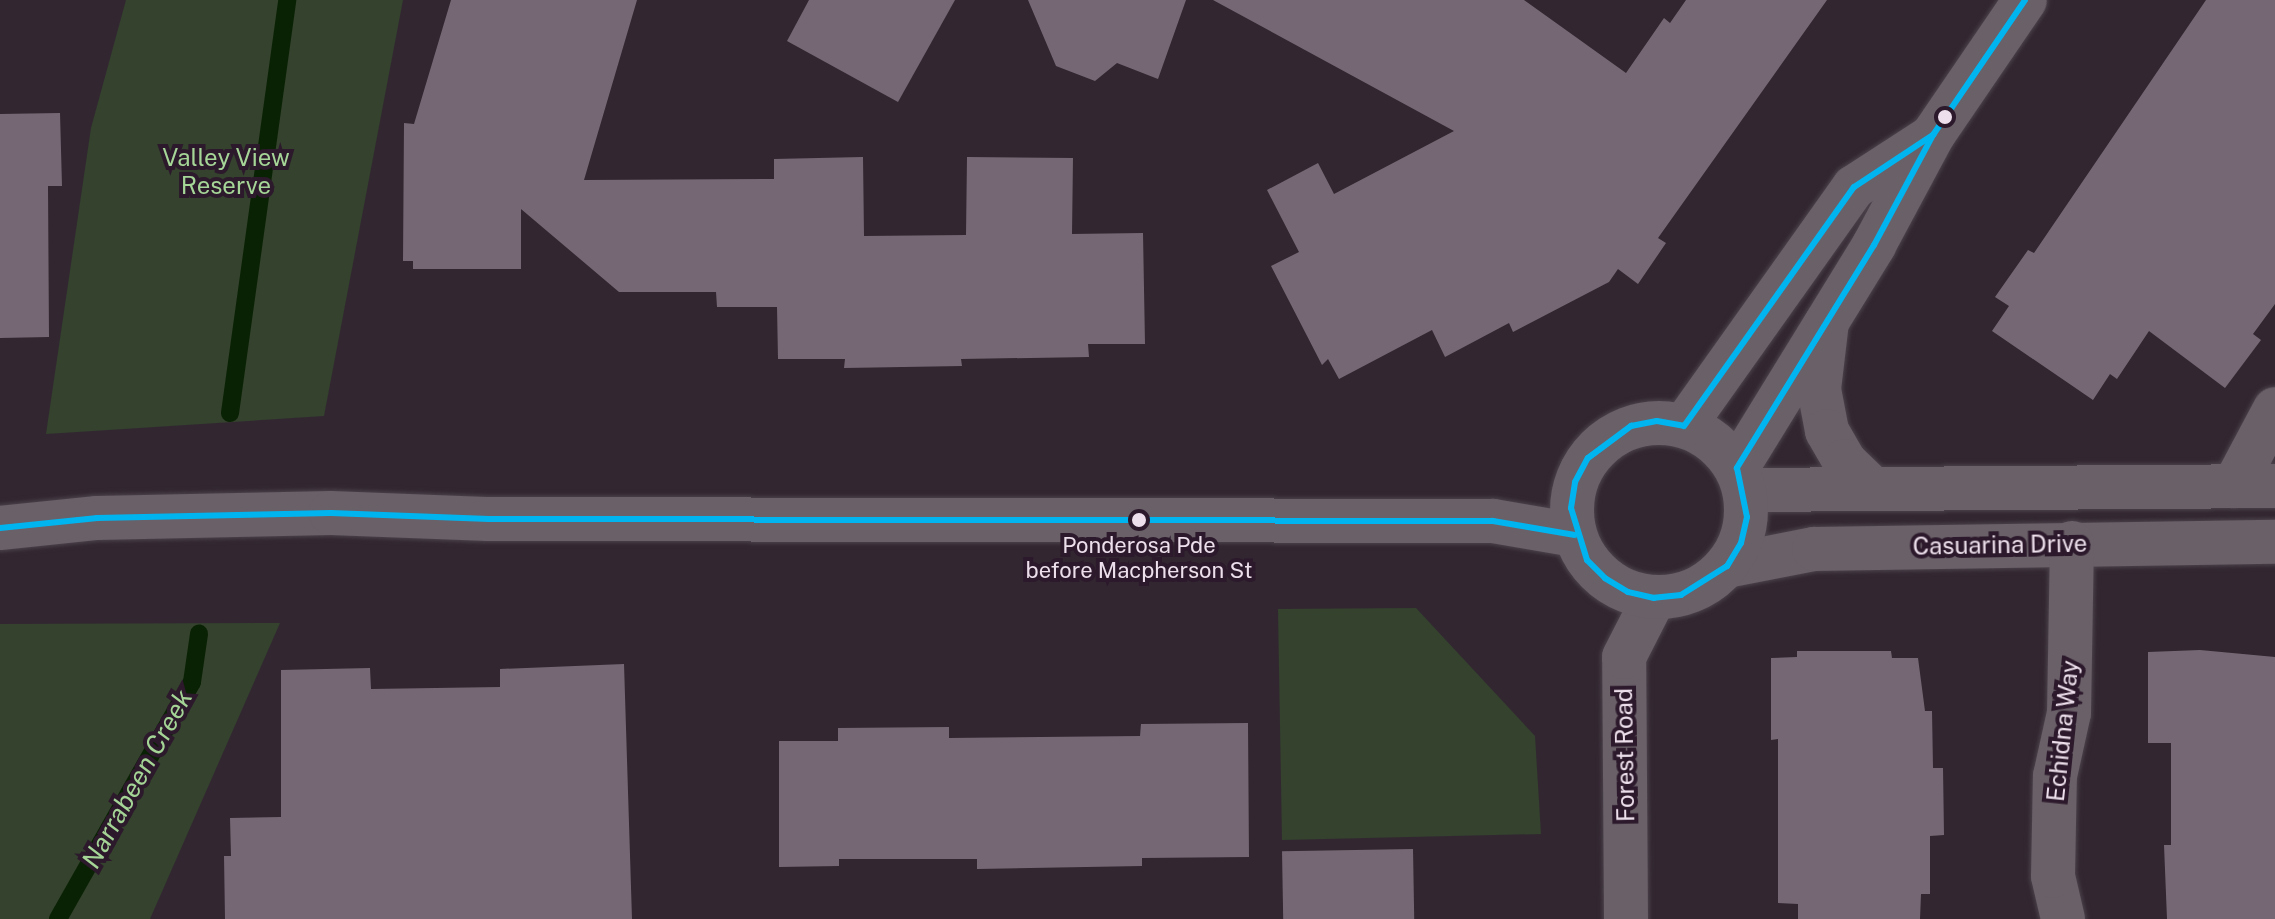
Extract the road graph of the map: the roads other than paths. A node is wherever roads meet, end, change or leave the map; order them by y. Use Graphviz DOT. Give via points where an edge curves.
graph roads {
  1 [pos="2025,0"];
  2 [pos="1933,135"];
  3 [pos="1827,322"];
  4 [pos="2275,409"];
  5 [pos="1684,426"];
  6 [pos="1741,479"];
  7 [pos="2254,486"];
  8 [pos="1873,489"];
  9 [pos="0,528"];
  10 [pos="1575,535"];
  11 [pos="2275,542"];
  12 [pos="2072,543"];
  13 [pos="1727,566"];
  14 [pos="1654,598"];
  15 [pos="1626,919"];
  16 [pos="2063,919"];
  1 -- 2 [label="street"];
  2 -- 3 [label="street"];
  2 -- 5 [label="street" via="1854,187"];
  3 -- 6 [label="street"];
  3 -- 8 [label="street" via="1819,389 1827,431 1844,461"];
  4 -- 7 [label="street"];
  5 -- 6 [label="street" via="1705,434"];
  5 -- 10 [label="street" via="1657,421 1607,439 1575,482"];
  6 -- 8 [label="street"];
  6 -- 13 [label="street" via="1747,517 1741,543"];
  7 -- 8 [label="street"];
  9 -- 10 [label="street" via="97,518 331,513 489,519 1493,521"];
  10 -- 14 [label="street" via="1587,560 1605,578 1628,592"];
  11 -- 12 [label="street, Casuarina Drive"];
  12 -- 13 [label="street, Casuarina Drive" via="1814,549"];
  12 -- 16 [label="street, Echidna Way" via="2069,713 2055,776 2053,876"];
  13 -- 14 [label="street" via="1681,595"];
  14 -- 15 [label="street, Forest Road" via="1624,657"];
}
